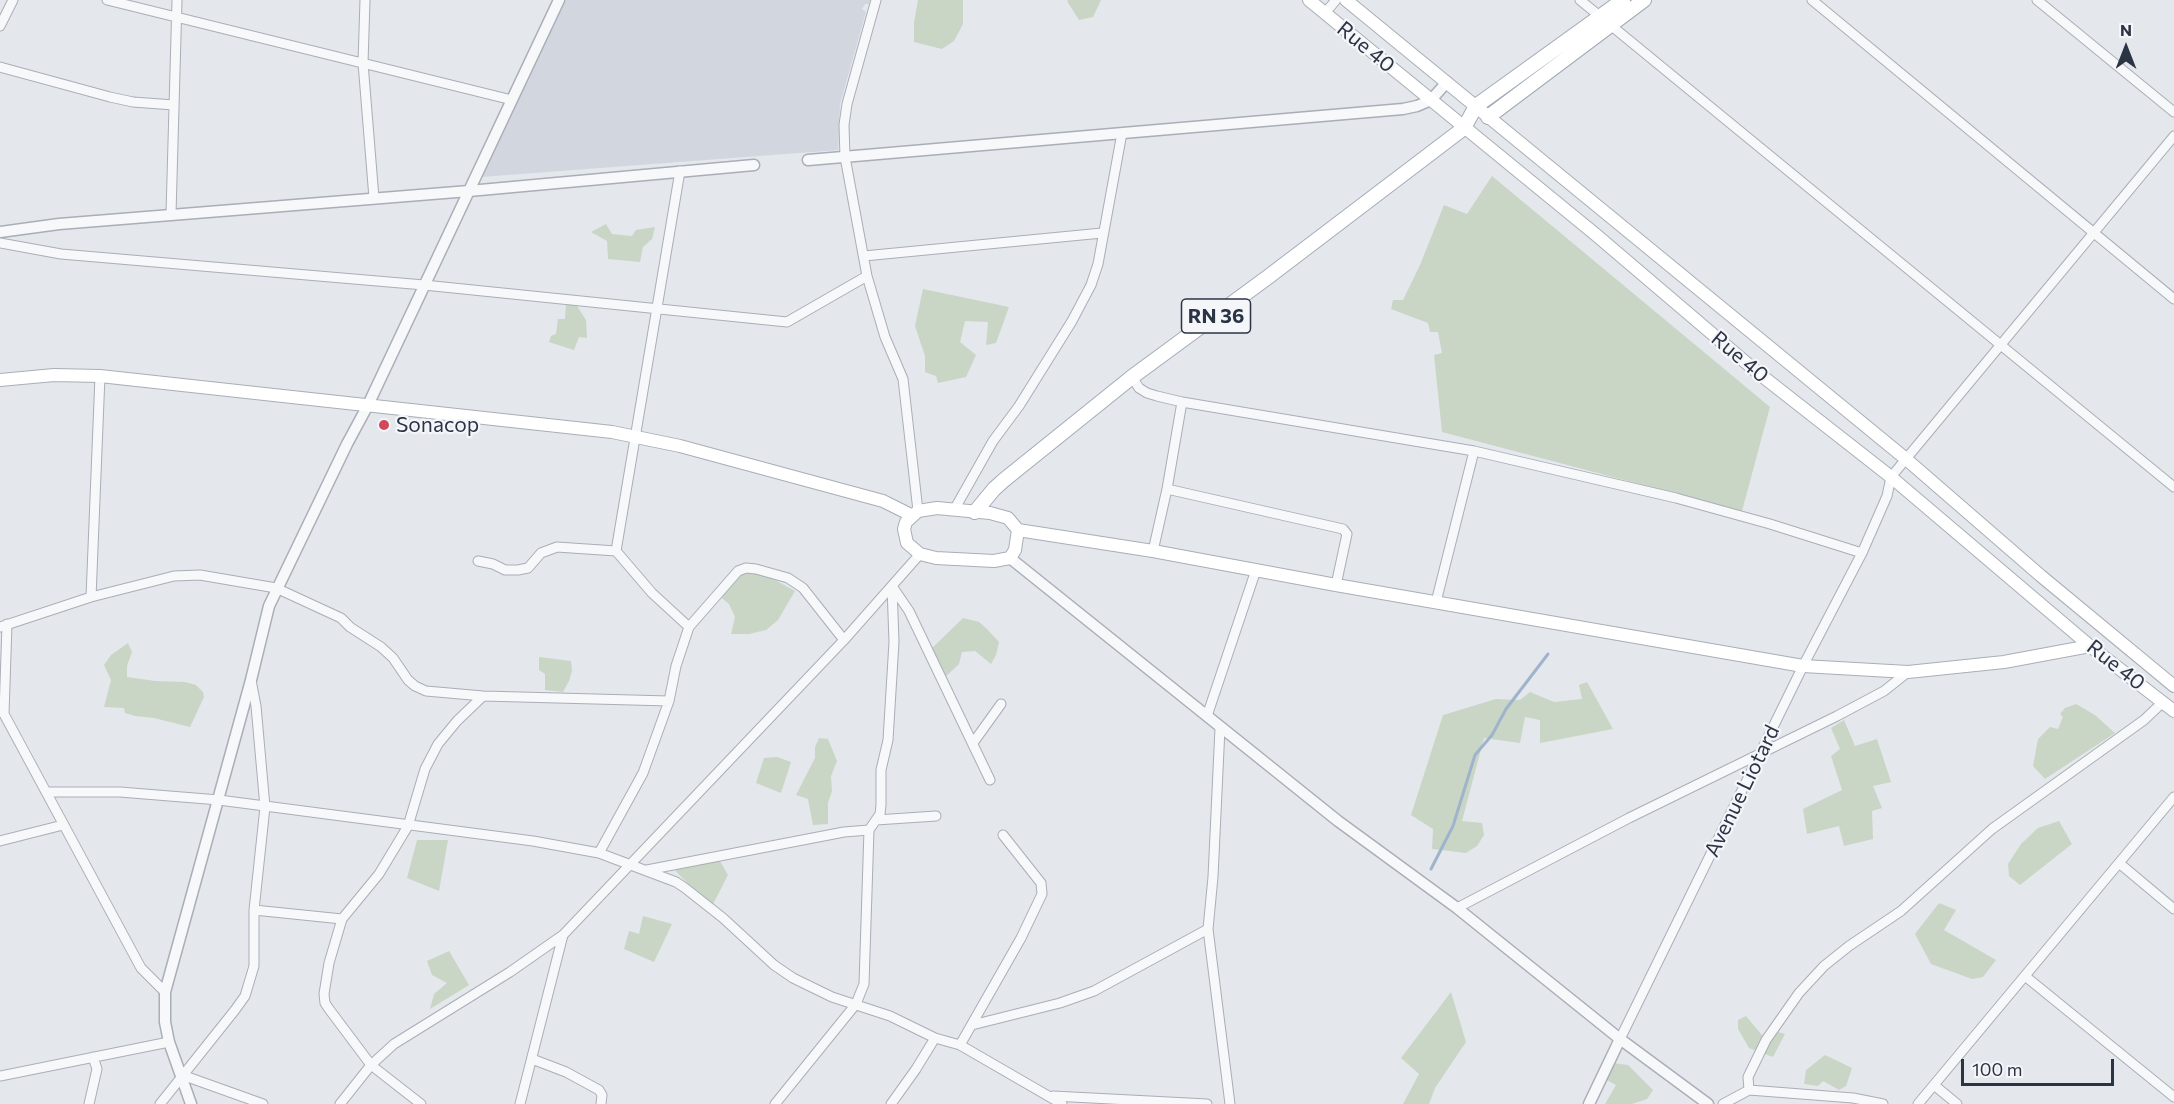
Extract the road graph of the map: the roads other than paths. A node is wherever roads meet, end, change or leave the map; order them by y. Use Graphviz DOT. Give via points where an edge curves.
graph roads {
  1 [pos="13,0"];
  2 [pos="107,0"];
  3 [pos="177,0"];
  4 [pos="365,0"];
  5 [pos="559,0"];
  6 [pos="876,0"];
  7 [pos="1309,0"];
  8 [pos="1336,0"];
  9 [pos="1346,0"];
  10 [pos="1580,0"];
  11 [pos="1623,0"];
  12 [pos="1644,0"];
  13 [pos="1812,0"];
  14 [pos="2037,0"];
  15 [pos="1325,13"];
  16 [pos="177,17"];
  17 [pos="1605,21"];
  18 [pos="0,26"];
  19 [pos="363,63"];
  20 [pos="0,67"];
  21 [pos="1447,82"];
  22 [pos="512,100"];
  23 [pos="1431,100"];
  24 [pos="174,105"];
  25 [pos="1476,106"];
  26 [pos="2174,112"];
  27 [pos="1488,117"];
  28 [pos="1464,128"];
  29 [pos="1122,133"];
  30 [pos="2174,136"];
  31 [pos="845,157"];
  32 [pos="808,160"];
  33 [pos="754,165"];
  34 [pos="680,171"];
  35 [pos="469,192"];
  36 [pos="374,198"];
  37 [pos="171,214"];
  38 [pos="0,231"];
  39 [pos="1102,233"];
  40 [pos="2093,233"];
  41 [pos="0,243"];
  42 [pos="864,256"];
  43 [pos="867,276"];
  44 [pos="424,285"];
  45 [pos="2174,299"];
  46 [pos="657,308"];
  47 [pos="2001,345"];
  48 [pos="100,376"];
  49 [pos="1132,377"];
  50 [pos="0,380"];
  51 [pos="1182,402"];
  52 [pos="368,405"];
  53 [pos="635,437"];
  54 [pos="1474,451"];
  55 [pos="1906,459"];
  56 [pos="1891,477"];
  57 [pos="2174,487"];
  58 [pos="1167,489"];
  59 [pos="954,510"];
  60 [pos="975,512"];
  61 [pos="915,513"];
  62 [pos="1018,530"];
  63 [pos="616,551"];
  64 [pos="1153,551"];
  65 [pos="1862,553"];
  66 [pos="920,554"];
  67 [pos="1010,558"];
  68 [pos="478,561"];
  69 [pos="1256,570"];
  70 [pos="1336,585"];
  71 [pos="892,586"];
  72 [pos="276,588"];
  73 [pos="91,597"];
  74 [pos="1436,602"];
  75 [pos="3,626"];
  76 [pos="689,627"];
  77 [pos="844,640"];
  78 [pos="2090,646"];
  79 [pos="1803,666"];
  80 [pos="1908,672"];
  81 [pos="251,680"];
  82 [pos="2174,686"];
  83 [pos="483,696"];
  84 [pos="669,701"];
  85 [pos="2163,702"];
  86 [pos="1001,704"];
  87 [pos="2174,711"];
  88 [pos="2,712"];
  89 [pos="1207,716"];
  90 [pos="1220,728"];
  91 [pos="0,729"];
  92 [pos="14,732"];
  93 [pos="973,743"];
  94 [pos="1762,752"];
  95 [pos="990,780"];
  96 [pos="46,792"];
  97 [pos="2174,797"];
  98 [pos="219,800"];
  99 [pos="265,807"];
  100 [pos="936,816"];
  101 [pos="876,820"];
  102 [pos="63,825"];
  103 [pos="408,826"];
  104 [pos="870,830"];
  105 [pos="1003,836"];
  106 [pos="0,841"];
  107 [pos="599,853"];
  108 [pos="2119,863"];
  109 [pos="630,865"];
  110 [pos="645,870"];
  111 [pos="1456,908"];
  112 [pos="2174,909"];
  113 [pos="254,910"];
  114 [pos="342,919"];
  115 [pos="1208,929"];
  116 [pos="563,935"];
  117 [pos="2025,976"];
  118 [pos="165,992"];
  119 [pos="856,1004"];
  120 [pos="972,1025"];
  121 [pos="935,1038"];
  122 [pos="1620,1039"];
  123 [pos="169,1042"];
  124 [pos="960,1046"];
  125 [pos="93,1057"];
  126 [pos="532,1059"];
  127 [pos="371,1065"];
  128 [pos="182,1075"];
  129 [pos="0,1076"];
  130 [pos="1934,1085"];
  131 [pos="1749,1090"];
  132 [pos="1051,1096"];
  133 [pos="2174,1097"];
  134 [pos="89,1104"];
  135 [pos="160,1104"];
  136 [pos="191,1104"];
  137 [pos="263,1104"];
  138 [pos="340,1104"];
  139 [pos="421,1104"];
  140 [pos="520,1104"];
  141 [pos="601,1104"];
  142 [pos="775,1104"];
  143 [pos="891,1104"];
  144 [pos="1062,1104"];
  145 [pos="1207,1104"];
  146 [pos="1230,1104"];
  147 [pos="1589,1104"];
  148 [pos="1708,1104"];
  149 [pos="1723,1104"];
  150 [pos="1883,1104"];
  151 [pos="1918,1104"];
  152 [pos="1957,1104"];
  1 -- 18 [label="street"];
  2 -- 16 [label="street"];
  3 -- 16 [label="street"];
  4 -- 19 [label="street"];
  5 -- 22 [label="street"];
  6 -- 31 [label="street" via="847,104"];
  7 -- 15 [label="main road, Rue 40"];
  8 -- 15 [label="street"];
  9 -- 21 [label="main road, Rue 40"];
  10 -- 17 [label="street"];
  11 -- 17 [label="main road, RN 36"];
  12 -- 17 [label="main road, RN 36"];
  13 -- 40 [label="street"];
  14 -- 26 [label="street"];
  15 -- 23 [label="main road, Rue 40"];
  16 -- 19 [label="street"];
  16 -- 24 [label="street"];
  17 -- 25 [label="main road, RN 36"];
  17 -- 27 [label="main road, RN 36"];
  17 -- 47 [label="street"];
  19 -- 22 [label="street"];
  19 -- 36 [label="street"];
  20 -- 24 [label="street" via="110,97"];
  21 -- 23 [label="street"];
  21 -- 25 [label="main road, Rue 40"];
  22 -- 35 [label="street"];
  23 -- 28 [label="main road, Rue 40"];
  23 -- 29 [label="street" via="1403,109"];
  24 -- 37 [label="street"];
  25 -- 27 [label="main road, Rue 40"];
  25 -- 28 [label="main road, RN 36"];
  27 -- 28 [label="main road, RN 36"];
  27 -- 55 [label="main road, Rue 40"];
  28 -- 49 [label="main road, RN 36"];
  28 -- 56 [label="main road, Rue 40" via="1757,372"];
  29 -- 31 [label="street"];
  29 -- 39 [label="street"];
  30 -- 40 [label="street"];
  31 -- 32 [label="street"];
  31 -- 42 [label="street"];
  33 -- 34 [label="street"];
  34 -- 35 [label="street"];
  34 -- 46 [label="street"];
  35 -- 36 [label="street"];
  35 -- 44 [label="street"];
  36 -- 37 [label="street"];
  37 -- 38 [label="street"];
  39 -- 42 [label="street"];
  39 -- 59 [label="street" via="1094,276 1072,321 993,441"];
  40 -- 45 [label="street"];
  40 -- 47 [label="street"];
  41 -- 44 [label="street" via="61,254"];
  42 -- 43 [label="street"];
  43 -- 46 [label="street" via="787,322"];
  43 -- 61 [label="street" via="885,337 903,379"];
  44 -- 46 [label="street"];
  44 -- 52 [label="street"];
  46 -- 53 [label="street"];
  47 -- 55 [label="street"];
  47 -- 57 [label="street"];
  48 -- 50 [label="main road"];
  48 -- 52 [label="main road"];
  48 -- 73 [label="street"];
  49 -- 51 [label="street" via="1147,393"];
  49 -- 60 [label="main road, RN 36" via="1004,480"];
  51 -- 54 [label="street"];
  51 -- 58 [label="street"];
  52 -- 53 [label="main road"];
  52 -- 72 [label="street"];
  53 -- 61 [label="main road" via="680,446"];
  53 -- 63 [label="street"];
  54 -- 65 [label="street" via="1676,498"];
  54 -- 74 [label="street"];
  55 -- 56 [label="street"];
  55 -- 82 [label="main road, Rue 40"];
  56 -- 65 [label="street, Avenue Liotard" via="1887,496"];
  56 -- 78 [label="main road, Rue 40"];
  58 -- 64 [label="street"];
  58 -- 70 [label="street" via="1344,529 1347,534"];
  59 -- 60 [label="main road"];
  59 -- 61 [label="main road" via="937,508"];
  60 -- 62 [label="main road" via="1008,518"];
  61 -- 66 [label="main road" via="906,522 904,536"];
  62 -- 64 [label="main road"];
  62 -- 67 [label="main road"];
  63 -- 68 [label="street" via="557,547 541,553 528,568 518,570"];
  63 -- 76 [label="street" via="652,593"];
  64 -- 69 [label="main road"];
  65 -- 79 [label="street, Avenue Liotard"];
  66 -- 67 [label="main road" via="994,561"];
  66 -- 71 [label="street"];
  67 -- 89 [label="street"];
  69 -- 70 [label="main road"];
  69 -- 89 [label="street"];
  70 -- 74 [label="main road"];
  71 -- 77 [label="street"];
  71 -- 93 [label="street" via="909,611"];
  71 -- 101 [label="street" via="894,642 888,740 881,770 882,805"];
  72 -- 73 [label="street" via="180,575"];
  72 -- 81 [label="street"];
  72 -- 83 [label="street" via="341,618 381,647 415,686 426,691"];
  73 -- 75 [label="street"];
  74 -- 79 [label="main road"];
  75 -- 88 [label="street"];
  76 -- 77 [label="street" via="738,571 746,568 788,578 803,588"];
  76 -- 84 [label="street"];
  77 -- 109 [label="street"];
  78 -- 80 [label="main road" via="2004,662"];
  78 -- 85 [label="main road, Rue 40"];
  79 -- 80 [label="main road"];
  79 -- 94 [label="street, Avenue Liotard"];
  80 -- 94 [label="street" via="1884,691"];
  81 -- 98 [label="street"];
  81 -- 99 [label="street"];
  83 -- 84 [label="street"];
  83 -- 103 [label="street" via="438,744 425,769"];
  84 -- 107 [label="street" via="643,774"];
  85 -- 87 [label="main road, Rue 40"];
  85 -- 131 [label="street" via="2144,720 1992,829 1901,911 1824,966 1799,993 1766,1040 1748,1077"];
  86 -- 93 [label="street"];
  88 -- 92 [label="street"];
  89 -- 90 [label="street"];
  90 -- 111 [label="street"];
  90 -- 115 [label="street"];
  91 -- 92 [label="street"];
  92 -- 96 [label="street"];
  93 -- 95 [label="street"];
  94 -- 111 [label="street"];
  94 -- 122 [label="street, Avenue Liotard"];
  96 -- 98 [label="street" via="120,792"];
  96 -- 102 [label="street"];
  97 -- 108 [label="street"];
  98 -- 99 [label="street"];
  98 -- 118 [label="street"];
  99 -- 103 [label="street"];
  99 -- 113 [label="street"];
  100 -- 101 [label="street"];
  101 -- 104 [label="street"];
  102 -- 106 [label="street"];
  102 -- 118 [label="street" via="141,968"];
  103 -- 107 [label="street"];
  103 -- 114 [label="street" via="379,874"];
  104 -- 110 [label="street"];
  104 -- 119 [label="street" via="866,972"];
  105 -- 120 [label="street" via="1041,884 1042,894"];
  107 -- 109 [label="street"];
  108 -- 112 [label="street"];
  108 -- 117 [label="street"];
  109 -- 110 [label="street"];
  109 -- 116 [label="street"];
  110 -- 119 [label="street" via="676,882 694,895 784,973 832,997"];
  111 -- 122 [label="street"];
  113 -- 114 [label="street"];
  113 -- 128 [label="street" via="254,966 245,996"];
  114 -- 127 [label="street" via="329,963 325,1003"];
  115 -- 120 [label="street" via="1094,991"];
  115 -- 146 [label="street"];
  116 -- 126 [label="street"];
  116 -- 127 [label="street" via="394,1044"];
  117 -- 130 [label="street"];
  117 -- 133 [label="street"];
  118 -- 123 [label="street"];
  119 -- 121 [label="street"];
  119 -- 142 [label="street"];
  120 -- 124 [label="street"];
  121 -- 124 [label="street"];
  121 -- 143 [label="street"];
  122 -- 147 [label="street, Avenue Liotard"];
  122 -- 148 [label="street"];
  123 -- 125 [label="street"];
  123 -- 128 [label="street"];
  124 -- 132 [label="street"];
  125 -- 129 [label="street"];
  125 -- 134 [label="street" via="97,1070"];
  126 -- 140 [label="street"];
  126 -- 141 [label="street" via="599,1090"];
  127 -- 138 [label="street"];
  127 -- 139 [label="street"];
  128 -- 135 [label="street"];
  128 -- 136 [label="street"];
  128 -- 137 [label="street"];
  130 -- 151 [label="street"];
  130 -- 152 [label="street"];
  131 -- 149 [label="street"];
  131 -- 150 [label="street"];
  132 -- 144 [label="street"];
  132 -- 145 [label="street"];
}
